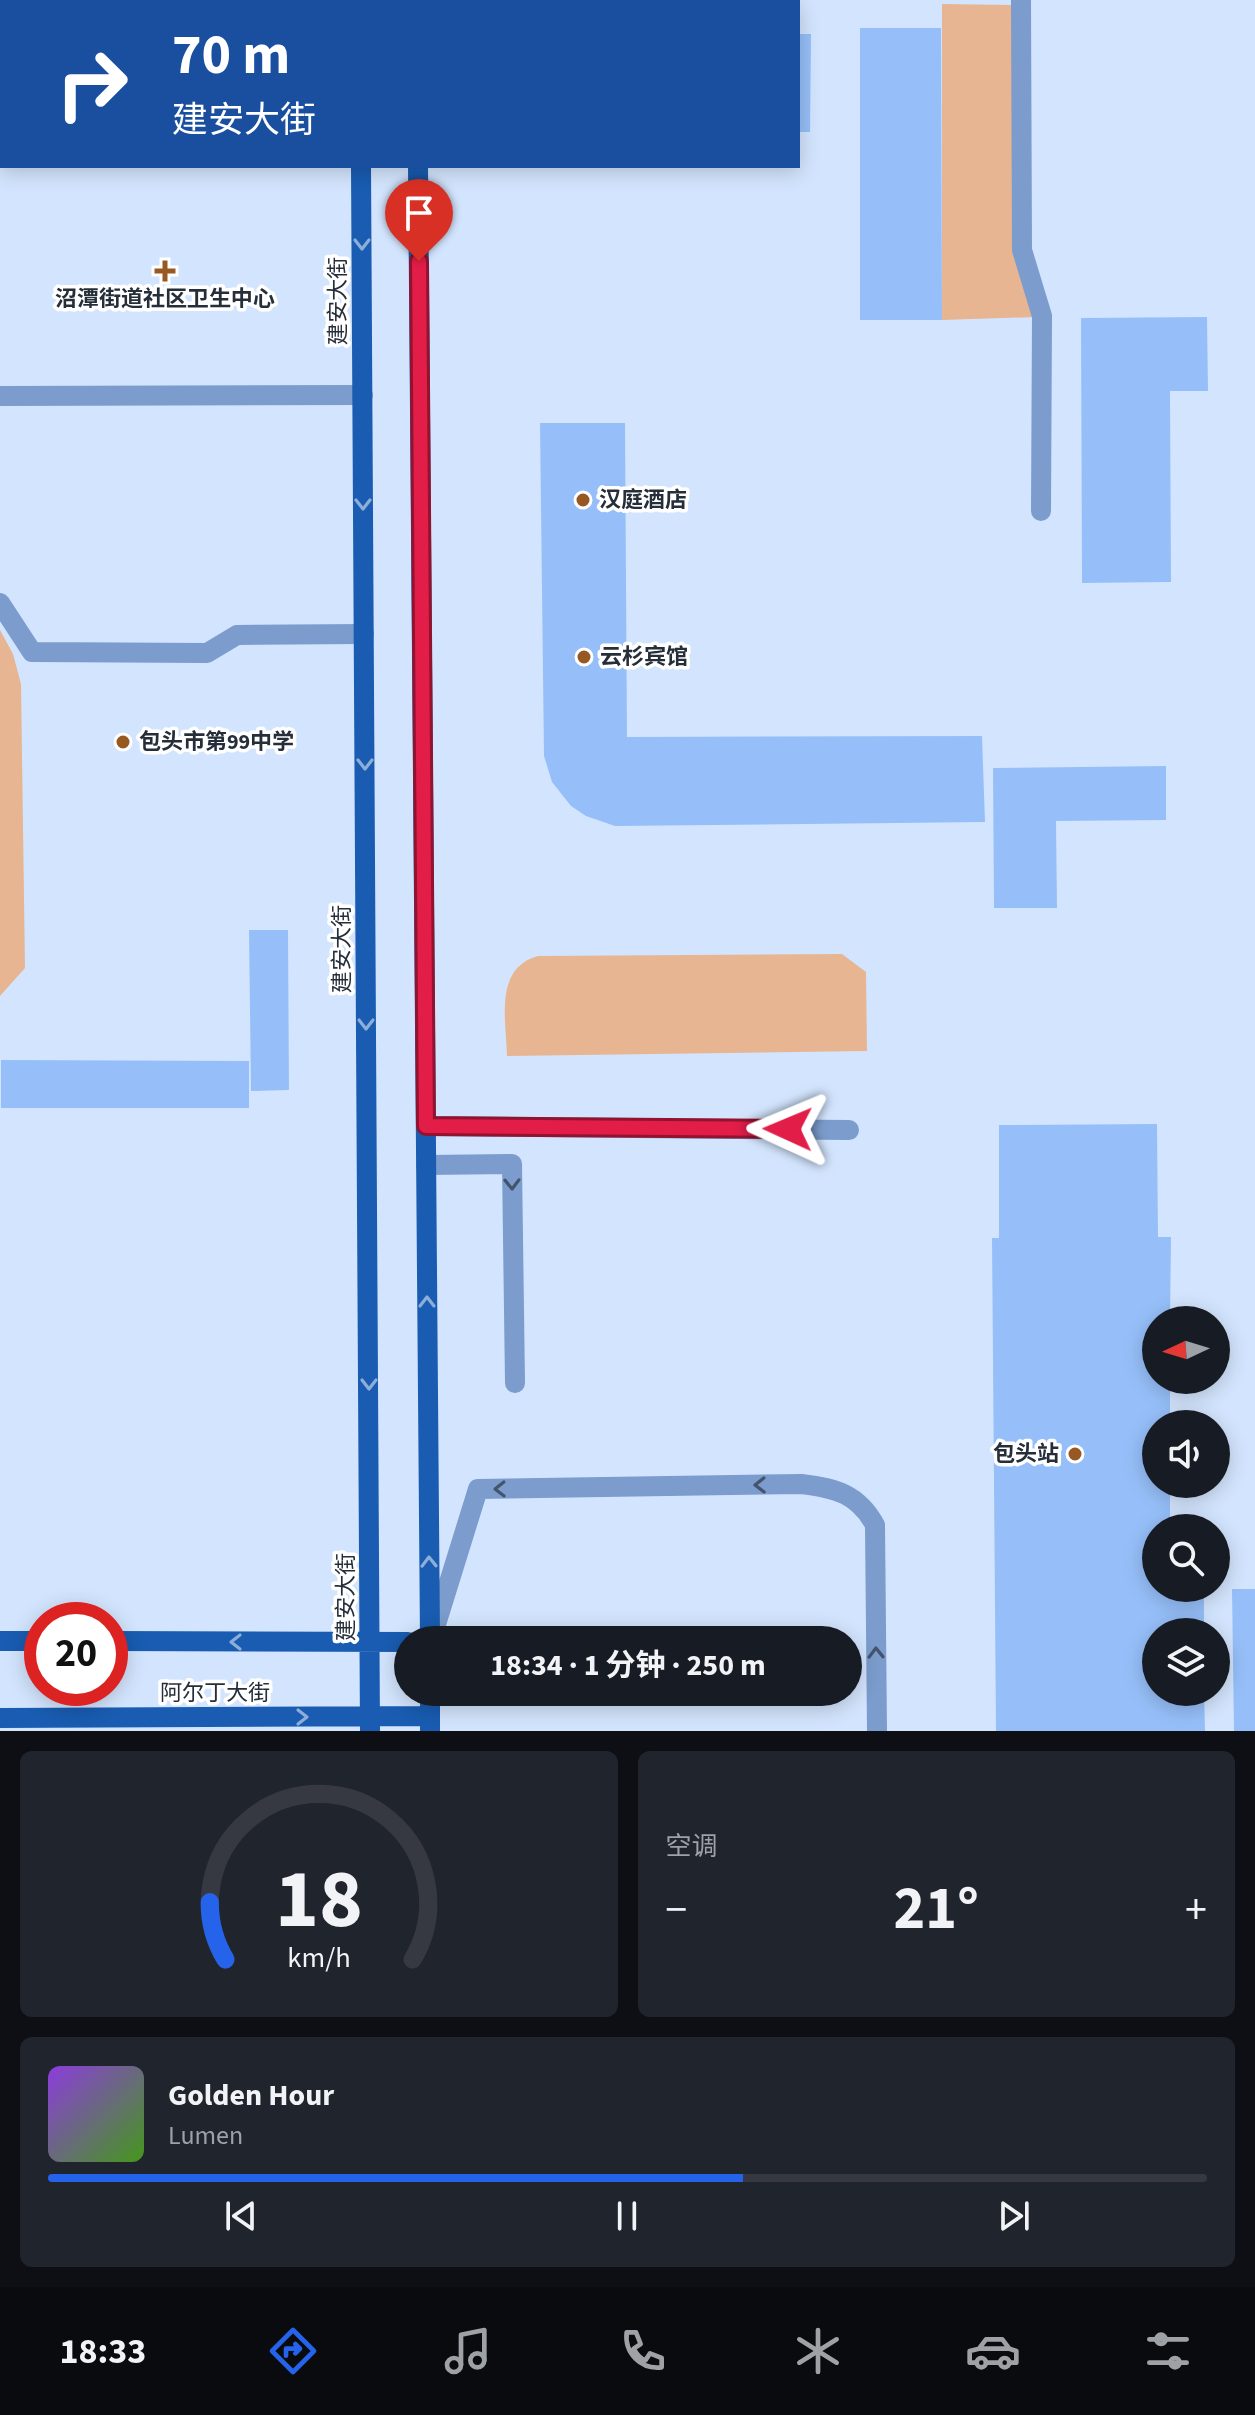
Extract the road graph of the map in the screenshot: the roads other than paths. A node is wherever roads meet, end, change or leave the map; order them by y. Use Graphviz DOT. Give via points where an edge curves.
graph roads {
  1 [pos="1021,0"];
  2 [pos="361,168"];
  3 [pos="418,168"];
  4 [pos="363,395"];
  5 [pos="0,396"];
  6 [pos="1041,511"];
  7 [pos="0,603"];
  8 [pos="364,634"];
  9 [pos="426,1126"];
  10 [pos="849,1130"];
  11 [pos="426,1165"];
  12 [pos="515,1383"];
  13 [pos="430,1626"];
  14 [pos="434,1626"];
  15 [pos="0,1641"];
  16 [pos="24,1641"];
  17 [pos="128,1641"];
  18 [pos="370,1642"];
  19 [pos="394,1642"];
  20 [pos="0,1718"];
  21 [pos="370,1724"];
  22 [pos="430,1724"];
  23 [pos="877,1731"];
  1 -- 6 [label="lane" via="1022,250 1042,316"];
  2 -- 4 [label="main road, 建安大街, one-way"];
  3 -- 9 [label="main road"];
  4 -- 5 [label="lane"];
  4 -- 8 [label="main road, 建安大街, one-way"];
  7 -- 8 [label="lane" via="32,652 207,653 237,635"];
  8 -- 18 [label="main road, 建安大街, one-way"];
  9 -- 10 [label="lane"];
  9 -- 11 [label="main road"];
  11 -- 12 [label="lane, one-way" via="512,1164"];
  13 -- 11 [label="main road, one-way"];
  23 -- 14 [label="lane, one-way" via="875,1525 865,1507 828,1487 478,1489"];
  15 -- 16 [label="main road"];
  18 -- 17 [label="main road, one-way"];
  18 -- 19 [label="main road"];
  18 -- 21 [label="main road, 建安大街"];
  20 -- 21 [label="main road, 阿尔丁大街, one-way"];
  21 -- 22 [label="main road, 阿尔丁大街"];
}
